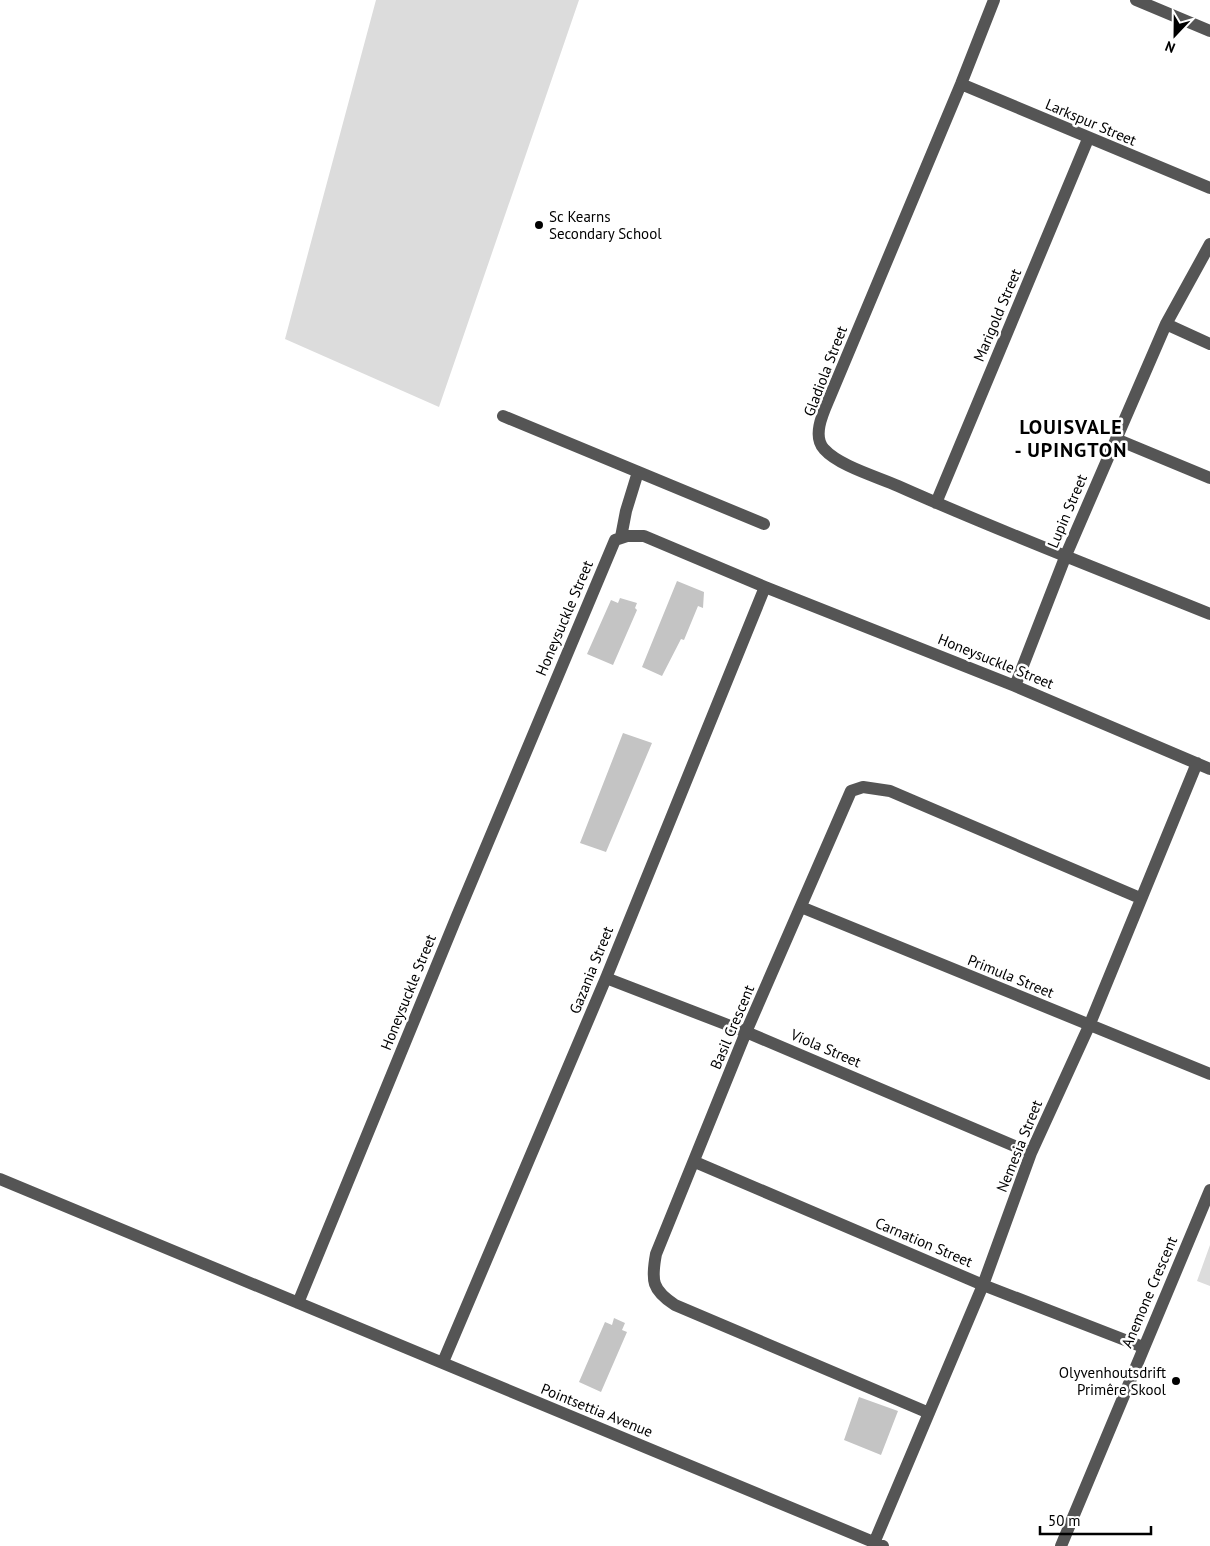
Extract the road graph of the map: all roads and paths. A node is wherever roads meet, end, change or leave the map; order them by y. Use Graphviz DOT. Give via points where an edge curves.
graph roads {
  1 [pos="994,0"];
  2 [pos="1136,0"];
  3 [pos="1210,31"];
  4 [pos="961,84"];
  5 [pos="1088,139"];
  6 [pos="1210,188"];
  7 [pos="1210,244"];
  8 [pos="1166,324"];
  9 [pos="1210,344"];
  10 [pos="503,416"];
  11 [pos="1116,439"];
  12 [pos="638,472"];
  13 [pos="1210,478"];
  14 [pos="936,503"];
  15 [pos="764,524"];
  16 [pos="621,537"];
  17 [pos="1066,555"];
  18 [pos="765,587"];
  19 [pos="1210,614"];
  20 [pos="1015,686"];
  21 [pos="1197,763"];
  22 [pos="1210,769"];
  23 [pos="1140,898"];
  24 [pos="801,908"];
  25 [pos="606,978"];
  26 [pos="1089,1026"];
  27 [pos="746,1032"];
  28 [pos="1210,1074"];
  29 [pos="1031,1153"];
  30 [pos="695,1162"];
  31 [pos="0,1179"];
  32 [pos="1210,1190"];
  33 [pos="983,1284"];
  34 [pos="298,1303"];
  35 [pos="1143,1347"];
  36 [pos="443,1362"];
  37 [pos="929,1413"];
  38 [pos="879,1544"];
  39 [pos="1061,1546"];
  1 -- 4 [label="street, Gladiola Street"];
  2 -- 3 [label="street"];
  4 -- 5 [label="street, Larkspur Street"];
  4 -- 14 [label="street, Gladiola Street" via="828,399 819,437 822,448 837,459"];
  5 -- 6 [label="street, Larkspur Street"];
  5 -- 14 [label="street, Marigold Street"];
  7 -- 8 [label="street, Lupin Street"];
  8 -- 9 [label="street"];
  8 -- 11 [label="street, Lupin Street"];
  10 -- 12 [label="street"];
  11 -- 13 [label="street"];
  11 -- 17 [label="street, Lupin Street"];
  12 -- 15 [label="street"];
  12 -- 16 [label="street"];
  14 -- 17 [label="street, Gladiola Street"];
  16 -- 18 [label="street, Honeysuckle Street" via="644,536"];
  16 -- 34 [label="street, Honeysuckle Street" via="615,540 609,551"];
  17 -- 19 [label="street, Gladiola Street"];
  17 -- 20 [label="street, Lupin Street"];
  18 -- 20 [label="street, Honeysuckle Street"];
  18 -- 25 [label="street, Gazania Street"];
  20 -- 21 [label="street, Honeysuckle Street"];
  21 -- 22 [label="street, Honeysuckle Street"];
  21 -- 23 [label="street, Nemesia Street"];
  23 -- 24 [label="street, Basil Crescent" via="890,791 863,787 851,791 843,805"];
  23 -- 26 [label="street, Nemesia Street"];
  24 -- 26 [label="street, Primula Street"];
  24 -- 27 [label="street, Basil Crescent"];
  25 -- 27 [label="street, Viola Street"];
  25 -- 36 [label="street, Gazania Street"];
  26 -- 28 [label="street, Primula Street"];
  26 -- 29 [label="street, Nemesia Street"];
  27 -- 29 [label="street, Viola Street"];
  27 -- 30 [label="street, Basil Crescent"];
  29 -- 33 [label="street, Nemesia Street"];
  30 -- 33 [label="street, Carnation Street"];
  30 -- 37 [label="street, Basil Crescent" via="656,1254 654,1285 659,1294 675,1306"];
  31 -- 34 [label="street, Pointsettia Avenue"];
  32 -- 35 [label="street, Anemone Crescent"];
  33 -- 35 [label="street, Carnation Street"];
  33 -- 37 [label="street, Nemesia Street"];
  34 -- 36 [label="street, Pointsettia Avenue"];
  35 -- 39 [label="street, Anemone Crescent"];
  36 -- 38 [label="street, Pointsettia Avenue"];
  37 -- 38 [label="street, Nemesia Street"];
}
